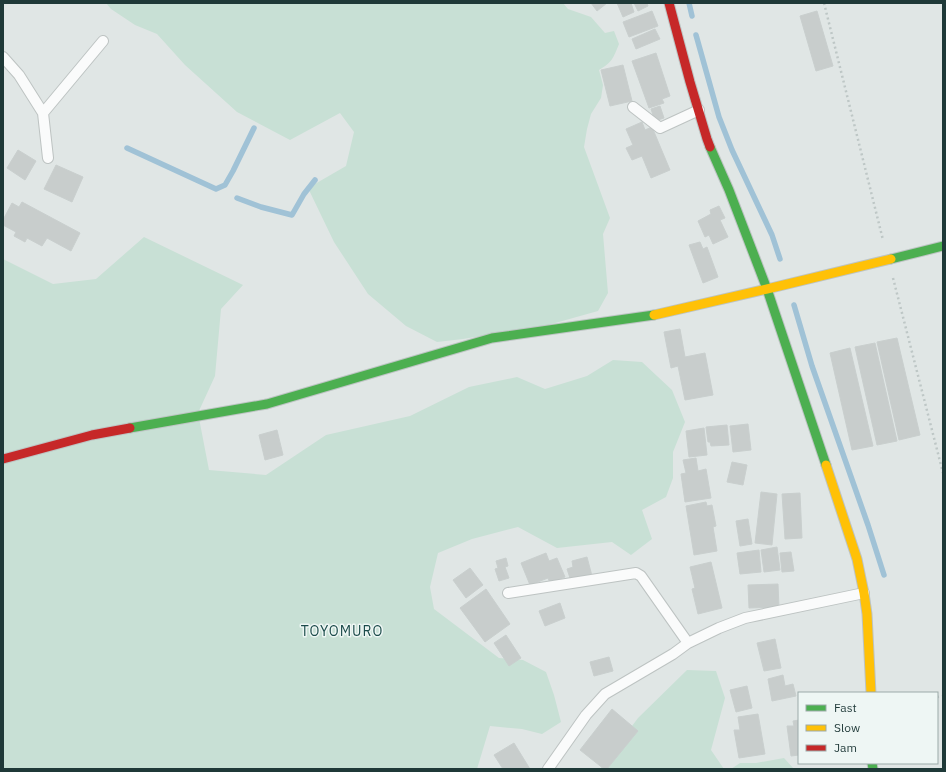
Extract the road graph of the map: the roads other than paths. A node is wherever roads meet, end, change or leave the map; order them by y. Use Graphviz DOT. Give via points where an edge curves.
graph roads {
  1 [pos="669,3"];
  2 [pos="103,41"];
  3 [pos="3,57"];
  4 [pos="633,108"];
  5 [pos="699,110"];
  6 [pos="43,112"];
  7 [pos="48,158"];
  8 [pos="943,246"];
  9 [pos="766,289"];
  10 [pos="3,459"];
  11 [pos="508,593"];
  12 [pos="864,593"];
  13 [pos="688,643"];
  14 [pos="871,692"];
  15 [pos="548,769"];
  1 -- 5 [label="street"];
  2 -- 6 [label="lane"];
  3 -- 6 [label="lane" via="19,75"];
  4 -- 5 [label="lane" via="660,128"];
  5 -- 9 [label="street" via="707,139"];
  6 -- 7 [label="lane"];
  8 -- 9 [label="street"];
  9 -- 10 [label="street" via="650,316 492,338 267,404 92,435"];
  9 -- 12 [label="street" via="857,559"];
  11 -- 13 [label="lane" via="636,573 641,576"];
  12 -- 13 [label="lane" via="745,618"];
  12 -- 14 [label="street"];
  13 -- 15 [label="lane" via="605,694 586,715"];
}
